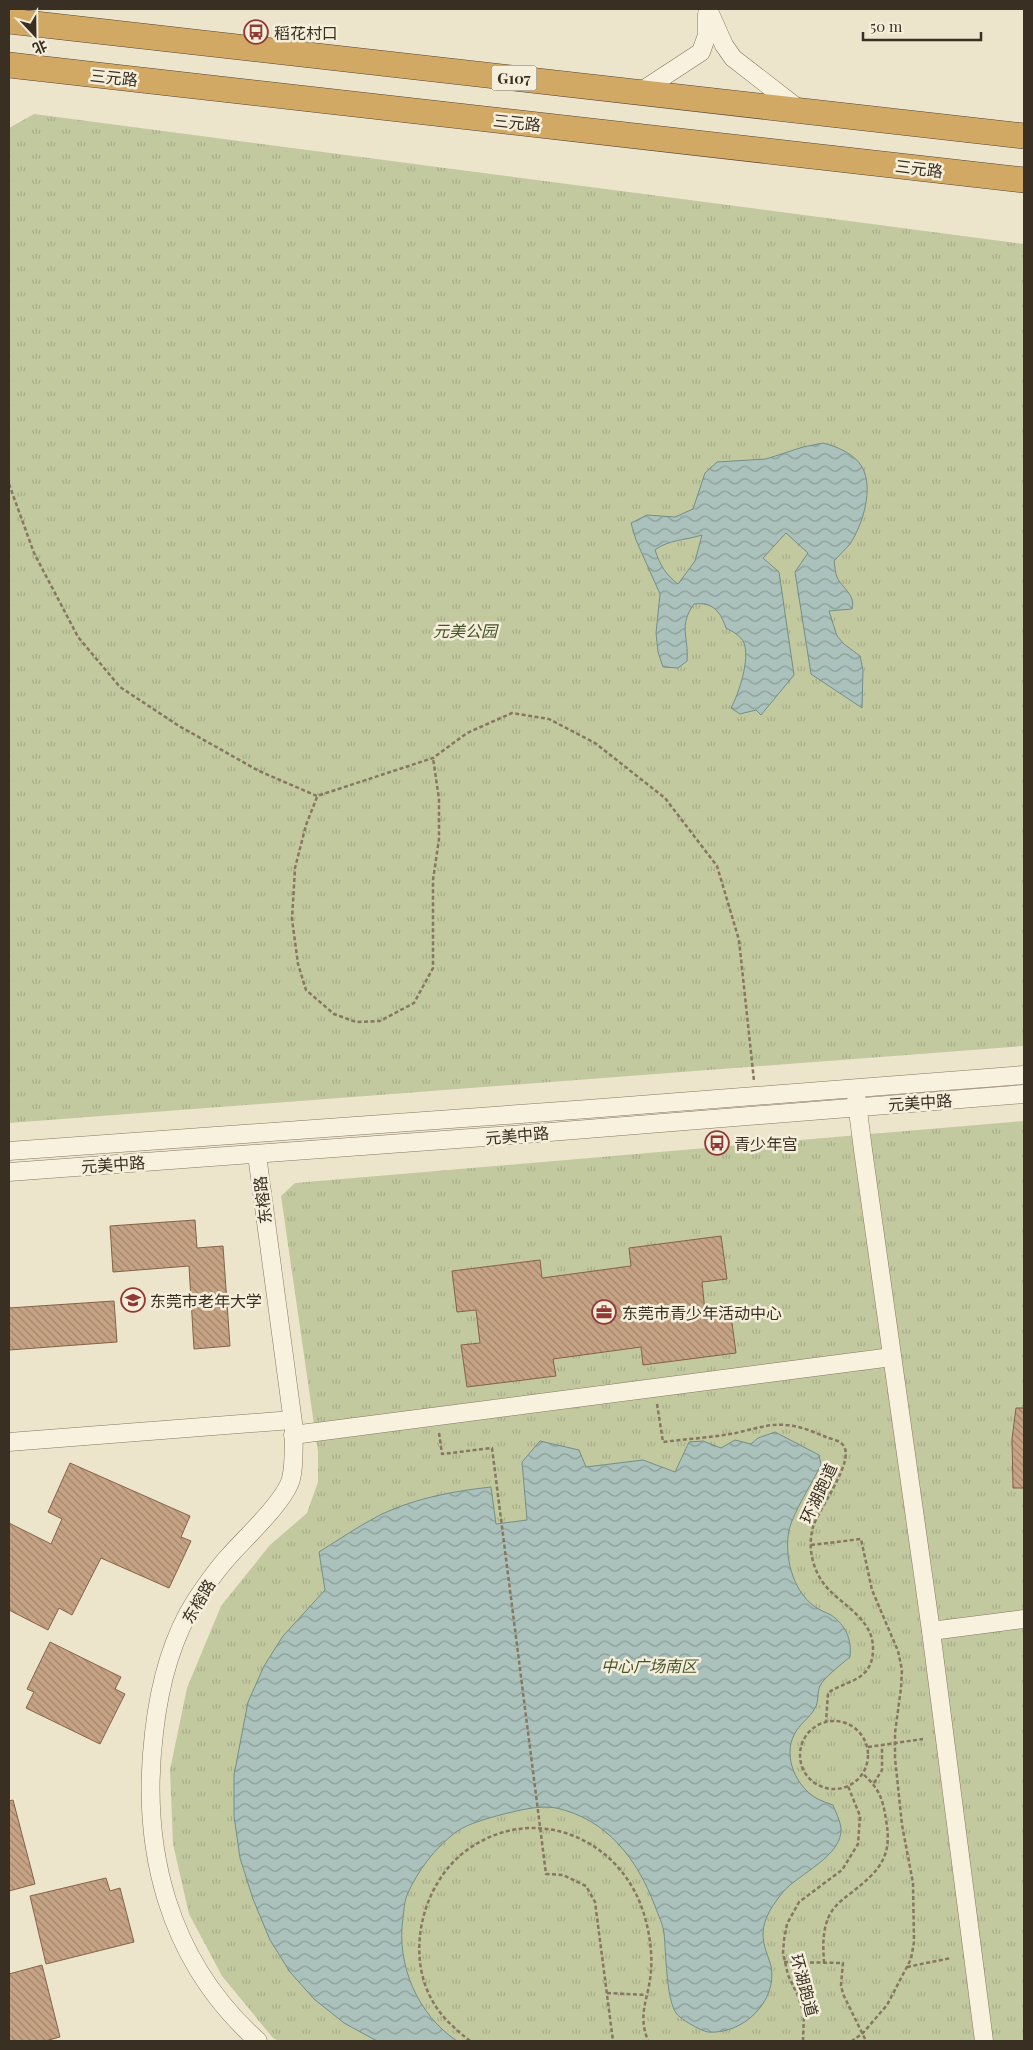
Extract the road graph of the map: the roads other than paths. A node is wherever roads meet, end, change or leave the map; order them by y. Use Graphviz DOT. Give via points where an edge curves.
graph roads {
  1 [pos="708,9"];
  2 [pos="11,19"];
  3 [pos="11,66"];
  4 [pos="640,92"];
  5 [pos="801,110"];
  6 [pos="1022,135"];
  7 [pos="1023,180"];
  8 [pos="1024,1075"];
  9 [pos="855,1087"];
  10 [pos="1024,1094"];
  11 [pos="858,1107"];
  12 [pos="9,1151"];
  13 [pos="257,1154"];
  14 [pos="9,1172"];
  15 [pos="892,1357"];
  16 [pos="293,1427"];
  17 [pos="9,1442"];
  18 [pos="1024,1619"];
  19 [pos="931,1631"];
  20 [pos="258,2041"];
  21 [pos="984,2041"];
  1 -- 4 [label="street" via="707,34 701,52"];
  1 -- 5 [label="street" via="733,58"];
  2 -- 4 [label="highway, G107"];
  3 -- 7 [label="highway, 三元路"];
  4 -- 5 [label="highway, G107"];
  5 -- 6 [label="highway, G107"];
  8 -- 9 [label="street, 元美中路"];
  9 -- 11 [label="street"];
  9 -- 12 [label="street, 元美中路" via="483,1118"];
  10 -- 11 [label="street, 元美中路"];
  11 -- 13 [label="street, 元美中路"];
  11 -- 15 [label="street"];
  13 -- 14 [label="street, 元美中路"];
  13 -- 16 [label="street, 东榕路"];
  15 -- 16 [label="street" via="437,1416"];
  15 -- 19 [label="street"];
  16 -- 17 [label="street"];
  16 -- 20 [label="street, 东榕路" via="294,1459 290,1481 278,1502 194,1602 176,1640 156,1711 151,1756 151,1827 167,1904 182,1941 205,1981"];
  18 -- 19 [label="street"];
  19 -- 21 [label="street"];
}
